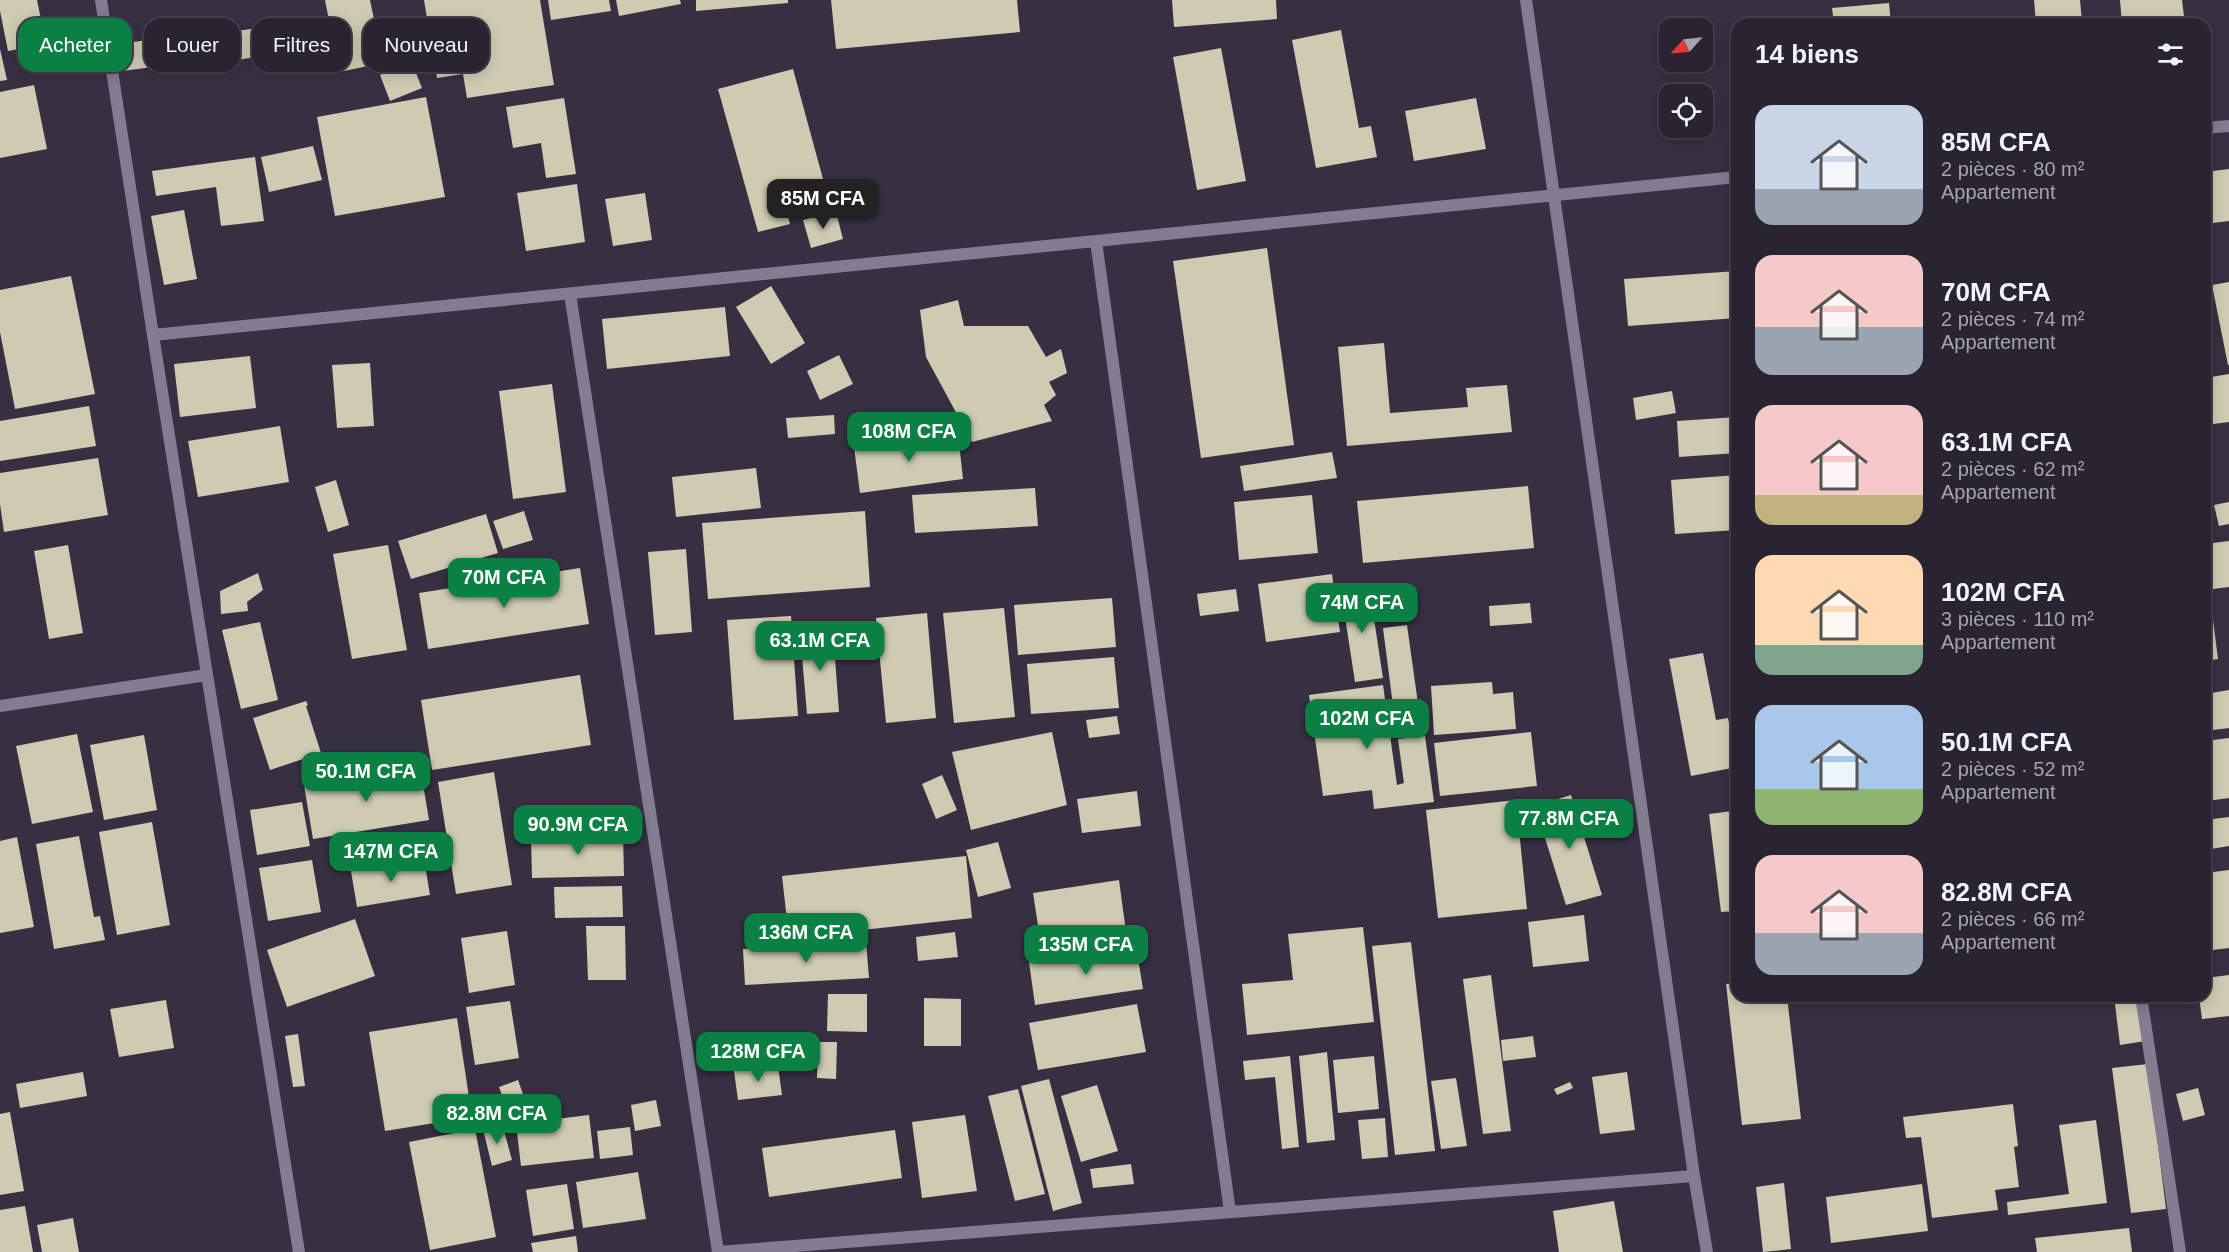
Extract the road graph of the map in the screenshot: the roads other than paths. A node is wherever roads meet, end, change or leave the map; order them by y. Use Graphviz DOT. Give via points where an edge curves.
graph roads {
  1 [pos="101,0"];
  2 [pos="1526,0"];
  3 [pos="2229,126"];
  4 [pos="2211,128"];
  5 [pos="1731,178"];
  6 [pos="1553,195"];
  7 [pos="1096,241"];
  8 [pos="570,294"];
  9 [pos="153,335"];
  10 [pos="207,675"];
  11 [pos="0,706"];
  12 [pos="2143,1002"];
  13 [pos="1694,1176"];
  14 [pos="1230,1212"];
  15 [pos="299,1252"];
  16 [pos="718,1252"];
  17 [pos="1707,1252"];
  18 [pos="2180,1252"];
  1 -- 9 [label="street"];
  2 -- 6 [label="street"];
  3 -- 4 [label="street"];
  5 -- 6 [label="street"];
  6 -- 7 [label="street"];
  6 -- 13 [label="street"];
  7 -- 8 [label="street"];
  7 -- 14 [label="street"];
  8 -- 9 [label="street"];
  8 -- 16 [label="street"];
  9 -- 10 [label="street"];
  10 -- 11 [label="street"];
  10 -- 15 [label="street"];
  12 -- 18 [label="street"];
  13 -- 14 [label="street"];
  13 -- 17 [label="street"];
  14 -- 16 [label="street"];
}
